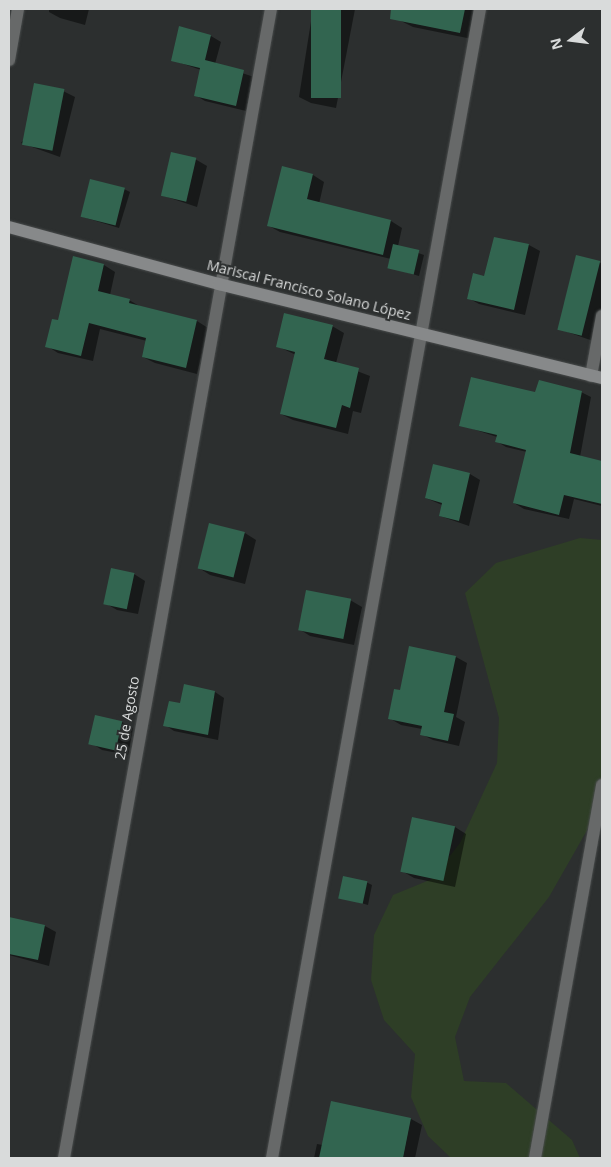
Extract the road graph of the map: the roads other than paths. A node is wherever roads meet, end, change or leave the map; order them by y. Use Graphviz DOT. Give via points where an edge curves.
graph roads {
  1 [pos="18,9"];
  2 [pos="271,9"];
  3 [pos="480,9"];
  4 [pos="9,60"];
  5 [pos="9,227"];
  6 [pos="219,284"];
  7 [pos="602,316"];
  8 [pos="420,333"];
  9 [pos="597,377"];
  10 [pos="602,785"];
  11 [pos="64,1158"];
  12 [pos="272,1158"];
  13 [pos="535,1158"];
  1 -- 4 [label="street"];
  2 -- 6 [label="street, 25 de Agosto"];
  3 -- 8 [label="street"];
  5 -- 6 [label="main road, Mariscal Francisco Solano López"];
  6 -- 8 [label="main road, Mariscal Francisco Solano López"];
  6 -- 11 [label="street, 25 de Agosto"];
  7 -- 9 [label="street"];
  8 -- 9 [label="main road, Mariscal Francisco Solano López"];
  8 -- 12 [label="street"];
  10 -- 13 [label="street"];
}
